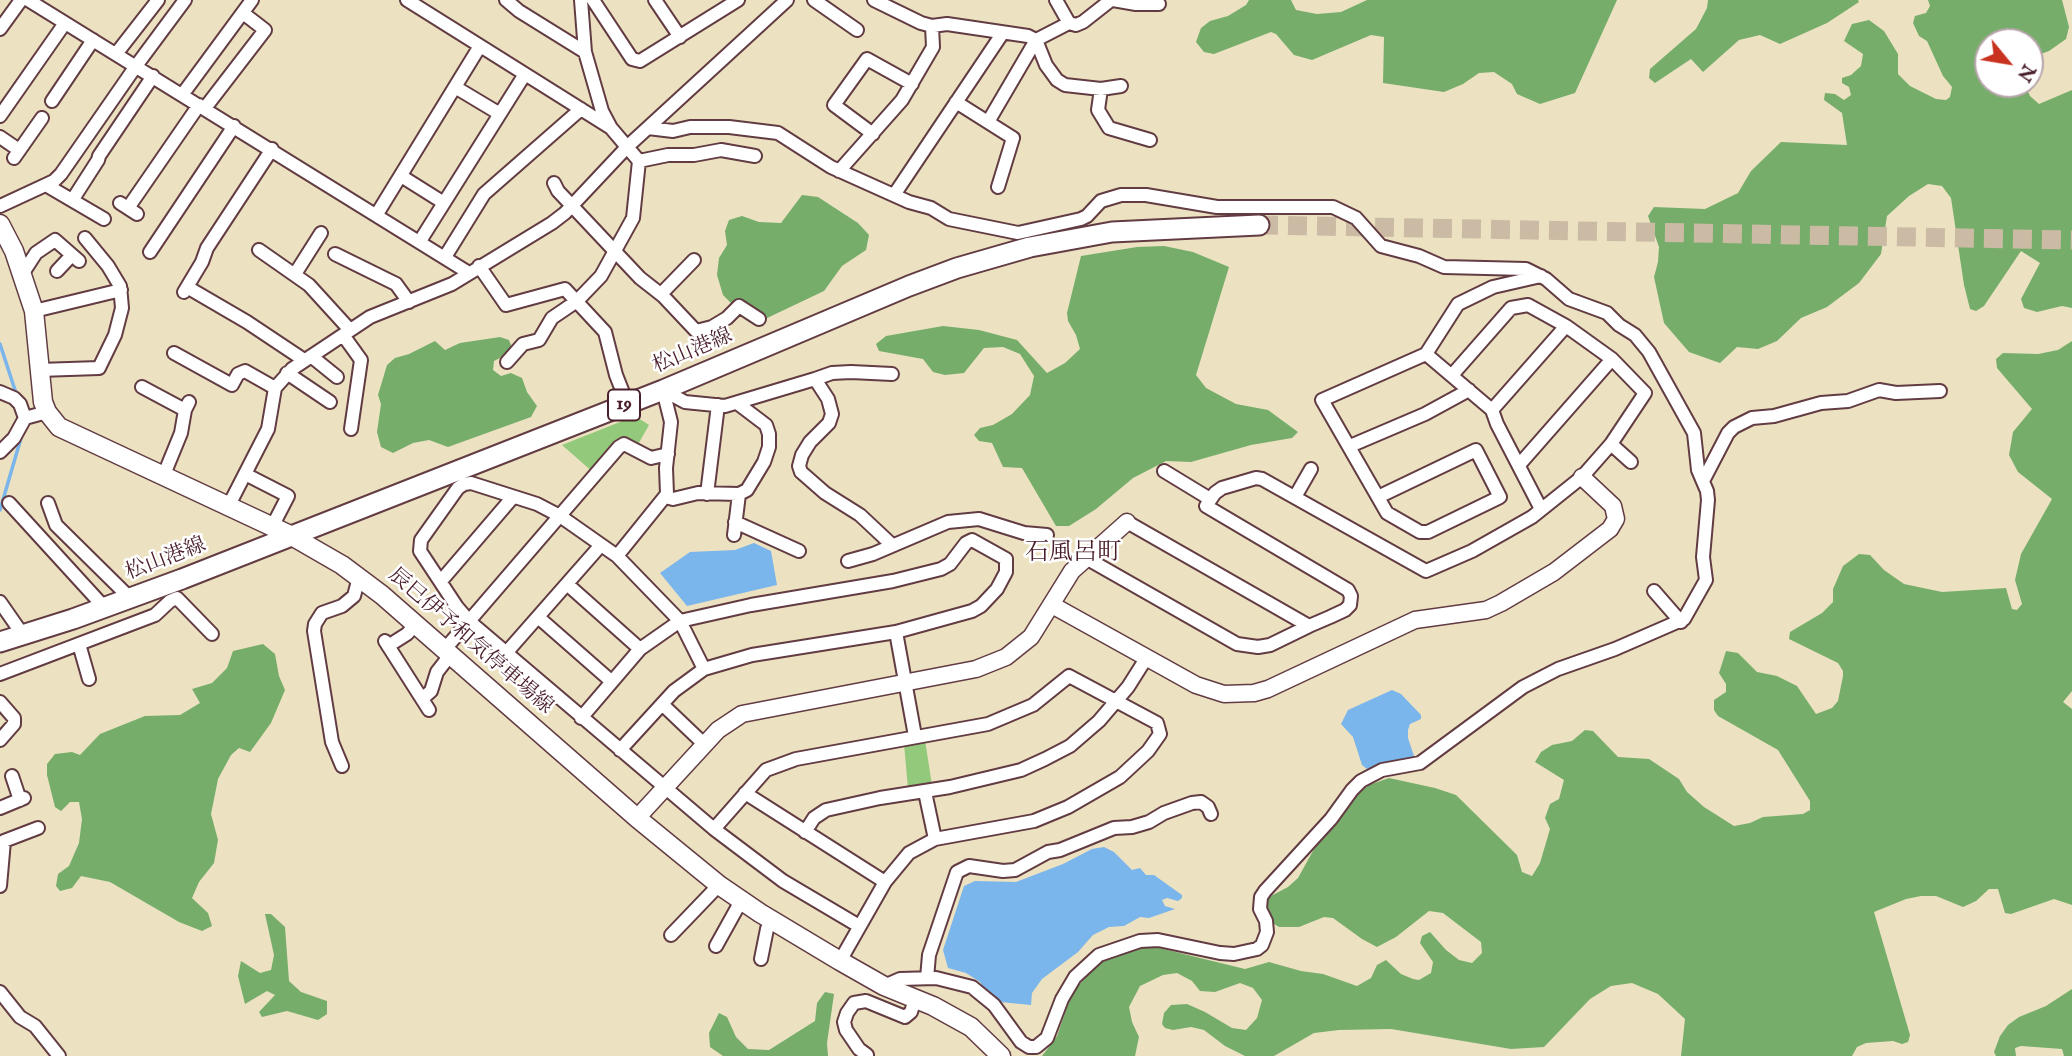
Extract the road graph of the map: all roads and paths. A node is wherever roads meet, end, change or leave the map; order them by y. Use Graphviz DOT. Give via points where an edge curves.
graph roads {
  1 [pos="21,0"];
  2 [pos="28,0"];
  3 [pos="158,0"];
  4 [pos="185,0"];
  5 [pos="252,0"];
  6 [pos="407,0"];
  7 [pos="506,0"];
  8 [pos="582,0"];
  9 [pos="593,0"];
  10 [pos="655,0"];
  11 [pos="738,0"];
  12 [pos="788,0"];
  13 [pos="814,0"];
  14 [pos="874,0"];
  15 [pos="1056,0"];
  16 [pos="1112,0"];
  17 [pos="1159,4"];
  18 [pos="721,5"];
  19 [pos="243,13"];
  20 [pos="65,23"];
  21 [pos="1069,23"];
  22 [pos="932,26"];
  23 [pos="0,29"];
  24 [pos="858,30"];
  25 [pos="1002,34"];
  26 [pos="680,37"];
  27 [pos="93,40"];
  28 [pos="1036,40"];
  29 [pos="480,46"];
  30 [pos="585,52"];
  31 [pos="116,54"];
  32 [pos="136,66"];
  33 [pos="525,74"];
  34 [pos="153,76"];
  35 [pos="912,84"];
  36 [pos="1121,86"];
  37 [pos="455,87"];
  38 [pos="1101,89"];
  39 [pos="182,95"];
  40 [pos="52,101"];
  41 [pos="956,103"];
  42 [pos="202,107"];
  43 [pos="581,109"];
  44 [pos="499,114"];
  45 [pos="0,116"];
  46 [pos="988,122"];
  47 [pos="41,125"];
  48 [pos="234,126"];
  49 [pos="611,128"];
  50 [pos="648,128"];
  51 [pos="752,130"];
  52 [pos="873,134"];
  53 [pos="0,138"];
  54 [pos="1150,140"];
  55 [pos="628,146"];
  56 [pos="272,149"];
  57 [pos="639,162"];
  58 [pos="839,171"];
  59 [pos="401,176"];
  60 [pos="554,183"];
  61 [pos="46,185"];
  62 [pos="998,187"];
  63 [pos="894,195"];
  64 [pos="73,199"];
  65 [pos="444,203"];
  66 [pos="572,205"];
  67 [pos="0,206"];
  68 [pos="128,208"];
  69 [pos="377,214"];
  70 [pos="104,219"];
  71 [pos="0,224"];
  72 [pos="1259,225"];
  73 [pos="321,233"];
  74 [pos="85,238"];
  75 [pos="420,241"];
  76 [pos="259,250"];
  77 [pos="150,252"];
  78 [pos="616,252"];
  79 [pos="335,254"];
  80 [pos="445,257"];
  81 [pos="694,260"];
  82 [pos="474,270"];
  83 [pos="57,271"];
  84 [pos="23,273"];
  85 [pos="295,274"];
  86 [pos="1541,275"];
  87 [pos="121,290"];
  88 [pos="661,295"];
  89 [pos="577,301"];
  90 [pos="409,302"];
  91 [pos="34,312"];
  92 [pos="759,319"];
  93 [pos="1566,326"];
  94 [pos="347,333"];
  95 [pos="172,354"];
  96 [pos="1426,354"];
  97 [pos="307,358"];
  98 [pos="1612,359"];
  99 [pos="507,362"];
  100 [pos="39,370"];
  101 [pos="287,373"];
  102 [pos="892,374"];
  103 [pos="1453,374"];
  104 [pos="337,377"];
  105 [pos="815,379"];
  106 [pos="1664,380"];
  107 [pos="275,388"];
  108 [pos="663,390"];
  109 [pos="1469,390"];
  110 [pos="1940,391"];
  111 [pos="0,392"];
  112 [pos="146,392"];
  113 [pos="1645,393"];
  114 [pos="330,402"];
  115 [pos="628,403"];
  116 [pos="737,403"];
  117 [pos="718,405"];
  118 [pos="1492,410"];
  119 [pos="47,412"];
  120 [pos="25,418"];
  121 [pos="351,429"];
  122 [pos="1611,444"];
  123 [pos="1350,446"];
  124 [pos="0,452"];
  125 [pos="667,454"];
  126 [pos="1632,462"];
  127 [pos="1519,465"];
  128 [pos="1311,470"];
  129 [pos="1164,471"];
  130 [pos="245,474"];
  131 [pos="163,477"];
  132 [pos="1582,477"];
  133 [pos="1703,481"];
  134 [pos="707,494"];
  135 [pos="739,494"];
  136 [pos="513,496"];
  137 [pos="664,497"];
  138 [pos="1295,497"];
  139 [pos="1378,497"];
  140 [pos="1210,499"];
  141 [pos="9,503"];
  142 [pos="48,503"];
  143 [pos="228,507"];
  144 [pos="1542,509"];
  145 [pos="560,516"];
  146 [pos="1127,522"];
  147 [pos="281,531"];
  148 [pos="1046,535"];
  149 [pos="601,545"];
  150 [pos="892,545"];
  151 [pos="799,551"];
  152 [pos="617,556"];
  153 [pos="1086,558"];
  154 [pos="848,561"];
  155 [pos="359,577"];
  156 [pos="441,581"];
  157 [pos="567,584"];
  158 [pos="1654,590"];
  159 [pos="138,595"];
  160 [pos="0,602"];
  161 [pos="1052,605"];
  162 [pos="108,606"];
  163 [pos="155,615"];
  164 [pos="538,617"];
  165 [pos="469,621"];
  166 [pos="680,621"];
  167 [pos="1681,622"];
  168 [pos="416,624"];
  169 [pos="1309,626"];
  170 [pos="118,629"];
  171 [pos="895,632"];
  172 [pos="212,634"];
  173 [pos="23,635"];
  174 [pos="0,642"];
  175 [pos="79,644"];
  176 [pos="640,649"];
  177 [pos="448,651"];
  178 [pos="506,653"];
  179 [pos="1147,657"];
  180 [pos="704,669"];
  181 [pos="0,674"];
  182 [pos="89,679"];
  183 [pos="611,681"];
  184 [pos="905,682"];
  185 [pos="1117,701"];
  186 [pos="0,702"];
  187 [pos="662,704"];
  188 [pos="581,718"];
  189 [pos="915,736"];
  190 [pos="0,740"];
  191 [pos="705,745"];
  192 [pos="620,750"];
  193 [pos="342,766"];
  194 [pos="12,776"];
  195 [pos="666,788"];
  196 [pos="925,792"];
  197 [pos="745,793"];
  198 [pos="0,808"];
  199 [pos="1211,814"];
  200 [pos="637,818"];
  201 [pos="38,828"];
  202 [pos="714,829"];
  203 [pos="805,832"];
  204 [pos="934,839"];
  205 [pos="885,883"];
  206 [pos="719,885"];
  207 [pos="0,886"];
  208 [pos="741,901"];
  209 [pos="772,920"];
  210 [pos="859,926"];
  211 [pos="671,935"];
  212 [pos="716,946"];
  213 [pos="761,959"];
  214 [pos="840,961"];
  215 [pos="927,978"];
  216 [pos="884,986"];
  217 [pos="0,992"];
  218 [pos="915,999"];
  219 [pos="867,1055"];
  220 [pos="59,1056"];
  221 [pos="1001,1056"];
  1 -- 23 [label="street"];
  2 -- 20 [label="street"];
  3 -- 31 [label="street"];
  4 -- 32 [label="street"];
  5 -- 19 [label="street"];
  6 -- 29 [label="street"];
  7 -- 30 [label="street"];
  8 -- 30 [label="street"];
  9 -- 26 [label="street" via="632,59 640,61"];
  10 -- 26 [label="street"];
  11 -- 18 [label="street"];
  12 -- 50 [label="street"];
  13 -- 24 [label="street"];
  14 -- 22 [label="street"];
  15 -- 21 [label="street"];
  16 -- 17 [label="street"];
  16 -- 21 [label="street" via="1083,22"];
  18 -- 26 [label="street"];
  19 -- 39 [label="street"];
  19 -- 42 [label="street" via="265,30"];
  20 -- 27 [label="street"];
  20 -- 45 [label="street"];
  21 -- 28 [label="street"];
  22 -- 25 [label="street" via="947,24"];
  22 -- 35 [label="street" via="933,47"];
  25 -- 28 [label="street"];
  25 -- 41 [label="street"];
  27 -- 31 [label="street"];
  27 -- 40 [label="street"];
  28 -- 38 [label="street" via="1057,80 1075,88"];
  28 -- 46 [label="street"];
  29 -- 33 [label="street"];
  29 -- 37 [label="street"];
  30 -- 49 [label="street"];
  31 -- 32 [label="street"];
  32 -- 34 [label="street"];
  32 -- 61 [label="street" via="61,174"];
  33 -- 43 [label="street"];
  33 -- 44 [label="street"];
  34 -- 39 [label="street"];
  34 -- 64 [label="street"];
  35 -- 52 [label="street"];
  35 -- 52 [label="street" via="867,59 834,105"];
  36 -- 38 [label="street"];
  37 -- 44 [label="street"];
  37 -- 59 [label="street"];
  38 -- 54 [label="street" via="1097,110 1108,133"];
  39 -- 42 [label="street"];
  41 -- 46 [label="street"];
  41 -- 63 [label="street"];
  42 -- 48 [label="street"];
  42 -- 68 [label="street"];
  43 -- 49 [label="street"];
  43 -- 80 [label="street" via="484,194"];
  44 -- 65 [label="street"];
  46 -- 62 [label="street" via="1013,138"];
  47 -- 53 [label="street" via="16,154"];
  48 -- 56 [label="street"];
  48 -- 77 [label="street"];
  49 -- 55 [label="street"];
  50 -- 51 [label="street"];
  50 -- 55 [label="street"];
  51 -- 57 [label="street" via="753,156 721,150"];
  51 -- 58 [label="street" via="782,135"];
  52 -- 58 [label="street"];
  55 -- 57 [label="street"];
  55 -- 66 [label="street"];
  56 -- 69 [label="street"];
  56 -- 97 [label="street" via="207,248 186,290"];
  57 -- 78 [label="street" via="633,218"];
  58 -- 63 [label="street"];
  59 -- 65 [label="street"];
  59 -- 69 [label="street"];
  60 -- 66 [label="street"];
  61 -- 64 [label="street"];
  61 -- 67 [label="street"];
  63 -- 86 [label="street" via="949,219 1018,233 1081,219 1101,201 1121,195 1217,207 1333,207 1356,218 1381,246 1438,266 1518,268"];
  64 -- 70 [label="street"];
  65 -- 75 [label="street"];
  66 -- 78 [label="street"];
  66 -- 82 [label="street" via="552,223"];
  69 -- 75 [label="street"];
  71 -- 84 [label="main road"];
  72 -- 108 [label="main road, 松山港線 / 19" via="1112,232 994,256 909,286"];
  73 -- 85 [label="street"];
  74 -- 87 [label="street"];
  75 -- 80 [label="street"];
  76 -- 85 [label="street"];
  78 -- 88 [label="street"];
  78 -- 89 [label="street"];
  79 -- 90 [label="street" via="396,284"];
  80 -- 82 [label="street"];
  81 -- 88 [label="street"];
  82 -- 89 [label="street" via="506,305 565,289"];
  82 -- 90 [label="street"];
  83 -- 84 [label="street" via="76,258 55,240 36,253"];
  84 -- 91 [label="main road"];
  85 -- 94 [label="street"];
  86 -- 96 [label="street" via="1493,287 1458,304"];
  86 -- 106 [label="street" via="1560,293 1599,308 1635,335"];
  87 -- 91 [label="street"];
  87 -- 100 [label="street" via="120,321 99,368"];
  88 -- 92 [label="street" via="696,331 712,327 739,306"];
  89 -- 99 [label="street" via="552,318 539,340 523,344"];
  89 -- 115 [label="street" via="605,332"];
  90 -- 94 [label="street" via="370,317"];
  91 -- 100 [label="main road"];
  93 -- 98 [label="street"];
  93 -- 103 [label="street" via="1528,305 1511,308"];
  93 -- 118 [label="street"];
  94 -- 97 [label="street"];
  94 -- 121 [label="street" via="361,360"];
  95 -- 107 [label="street" via="232,385 244,371"];
  96 -- 103 [label="street"];
  96 -- 123 [label="street" via="1322,400"];
  97 -- 101 [label="street"];
  97 -- 104 [label="street"];
  98 -- 113 [label="street"];
  98 -- 127 [label="street"];
  100 -- 119 [label="main road"];
  101 -- 107 [label="street"];
  101 -- 114 [label="street"];
  102 -- 105 [label="street" via="832,373"];
  103 -- 109 [label="street"];
  105 -- 116 [label="street"];
  105 -- 150 [label="street" via="832,414 802,455 801,472"];
  106 -- 113 [label="street"];
  106 -- 133 [label="street" via="1694,433"];
  107 -- 130 [label="street" via="268,429"];
  108 -- 115 [label="main road, 松山港線 / 19"];
  108 -- 117 [label="street" via="685,402"];
  108 -- 125 [label="street" via="671,422"];
  109 -- 118 [label="street"];
  109 -- 123 [label="street"];
  110 -- 133 [label="street" via="1879,390 1848,401 1752,418 1728,433"];
  111 -- 120 [label="street" via="20,404"];
  112 -- 131 [label="street" via="187,406"];
  113 -- 122 [label="street"];
  115 -- 147 [label="main road, 松山港線 / 19"];
  116 -- 117 [label="street"];
  116 -- 135 [label="street" via="766,425 769,434 764,462 747,490"];
  117 -- 134 [label="street"];
  118 -- 127 [label="street"];
  119 -- 120 [label="street"];
  119 -- 131 [label="main road, 辰巳伊予和気停車場線" via="68,433"];
  120 -- 124 [label="street"];
  122 -- 126 [label="street"];
  122 -- 132 [label="street"];
  123 -- 139 [label="street"];
  125 -- 137 [label="street"];
  125 -- 145 [label="street" via="651,458 624,444"];
  127 -- 144 [label="street"];
  128 -- 138 [label="street"];
  129 -- 140 [label="street"];
  130 -- 143 [label="street"];
  130 -- 147 [label="street" via="288,496"];
  131 -- 143 [label="main road, 辰巳伊予和気停車場線"];
  132 -- 144 [label="street"];
  132 -- 179 [label="street" via="1615,510 1612,526 1554,572 1494,607 1415,620 1254,693 1210,691"];
  133 -- 167 [label="street" via="1708,500 1703,557 1706,580"];
  134 -- 135 [label="street"];
  134 -- 137 [label="street"];
  135 -- 151 [label="street" via="734,528 784,550"];
  136 -- 145 [label="street"];
  136 -- 156 [label="street"];
  136 -- 156 [label="street" via="471,483 458,488 421,540 420,551"];
  137 -- 152 [label="street"];
  138 -- 140 [label="street" via="1256,478 1222,488"];
  138 -- 144 [label="street" via="1426,571 1497,538"];
  139 -- 139 [label="street" via="1387,513 1420,533 1500,497 1476,450"];
  140 -- 169 [label="street" via="1206,506 1348,590 1351,600 1345,610"];
  141 -- 162 [label="street"];
  142 -- 159 [label="street" via="56,525"];
  143 -- 147 [label="main road, 辰巳伊予和気停車場線"];
  145 -- 149 [label="street"];
  145 -- 165 [label="street"];
  146 -- 153 [label="street"];
  146 -- 169 [label="street"];
  147 -- 155 [label="main road, 辰巳伊予和気停車場線"];
  147 -- 159 [label="main road, 松山港線 / 19"];
  148 -- 150 [label="street" via="979,519 948,522"];
  149 -- 152 [label="street"];
  149 -- 157 [label="street"];
  150 -- 154 [label="street"];
  152 -- 166 [label="street"];
  153 -- 161 [label="street" via="1072,571"];
  153 -- 169 [label="street" via="1237,644 1270,645"];
  155 -- 168 [label="main road, 辰巳伊予和気停車場線"];
  155 -- 193 [label="street" via="354,596 322,613 314,631 332,742"];
  156 -- 165 [label="street"];
  157 -- 164 [label="street"];
  157 -- 176 [label="street"];
  158 -- 167 [label="street"];
  159 -- 162 [label="main road, 松山港線 / 19"];
  159 -- 163 [label="street"];
  160 -- 173 [label="street"];
  161 -- 179 [label="street"];
  161 -- 184 [label="street" via="1031,637 1006,657"];
  162 -- 170 [label="street"];
  162 -- 173 [label="main road, 松山港線 / 19"];
  163 -- 170 [label="street"];
  163 -- 172 [label="street" via="177,598"];
  164 -- 178 [label="street"];
  164 -- 183 [label="street"];
  165 -- 177 [label="street"];
  165 -- 178 [label="street"];
  166 -- 171 [label="street" via="941,569 972,540 1006,559 1006,572 997,589 981,606"];
  166 -- 176 [label="street"];
  166 -- 180 [label="street"];
  167 -- 215 [label="street" via="1558,668 1523,687 1420,763 1382,770 1361,781 1261,897 1267,932 1257,949 1220,953 1158,940 1099,955 1075,976 1047,1038 1036,1047 1021,1042 1006,1018 981,993 959,982"];
  168 -- 177 [label="main road, 辰巳伊予和気停車場線"];
  168 -- 177 [label="street" via="407,634 386,643 425,705"];
  170 -- 175 [label="street"];
  171 -- 180 [label="street" via="752,655"];
  171 -- 184 [label="street"];
  173 -- 174 [label="main road, 松山港線 / 19"];
  175 -- 181 [label="street"];
  175 -- 182 [label="street"];
  176 -- 183 [label="street"];
  177 -- 200 [label="main road, 辰巳伊予和気停車場線"];
  178 -- 188 [label="street"];
  179 -- 185 [label="street"];
  180 -- 187 [label="street"];
  183 -- 188 [label="street"];
  184 -- 189 [label="street"];
  184 -- 191 [label="street" via="751,712 732,720"];
  185 -- 189 [label="street" via="1069,676 1033,705 988,724"];
  185 -- 196 [label="street" via="1070,746 1045,759 1021,770"];
  185 -- 204 [label="street" via="1157,723 1160,733 1120,777 1034,821"];
  186 -- 190 [label="street" via="14,724"];
  187 -- 191 [label="street"];
  187 -- 192 [label="street"];
  188 -- 192 [label="street"];
  189 -- 197 [label="street" via="796,760 766,771"];
  191 -- 195 [label="street"];
  192 -- 195 [label="street"];
  194 -- 198 [label="street" via="22,799"];
  195 -- 200 [label="street"];
  195 -- 202 [label="street"];
  196 -- 203 [label="street" via="826,810"];
  196 -- 204 [label="street"];
  197 -- 202 [label="street"];
  197 -- 203 [label="street"];
  199 -- 215 [label="street" via="1201,802 1192,803 1149,822 1114,828 1048,852 1015,870 962,869 951,883 929,955"];
  200 -- 206 [label="main road, 辰巳伊予和気停車場線"];
  201 -- 207 [label="street" via="4,841"];
  202 -- 210 [label="street" via="783,881"];
  203 -- 205 [label="street"];
  204 -- 205 [label="street" via="909,853"];
  205 -- 210 [label="street"];
  206 -- 208 [label="main road, 辰巳伊予和気停車場線"];
  206 -- 211 [label="street"];
  208 -- 209 [label="main road, 辰巳伊予和気停車場線"];
  208 -- 212 [label="street"];
  209 -- 213 [label="street"];
  209 -- 214 [label="main road, 辰巳伊予和気停車場線"];
  210 -- 214 [label="street"];
  214 -- 216 [label="main road, 辰巳伊予和気停車場線"];
  215 -- 216 [label="street" via="900,979"];
  216 -- 218 [label="main road, 辰巳伊予和気停車場線"];
  217 -- 220 [label="street"];
  218 -- 219 [label="street" via="905,1017 866,1001 854,1003 844,1022"];
  218 -- 221 [label="main road, 辰巳伊予和気停車場線" via="971,1027"];
}
